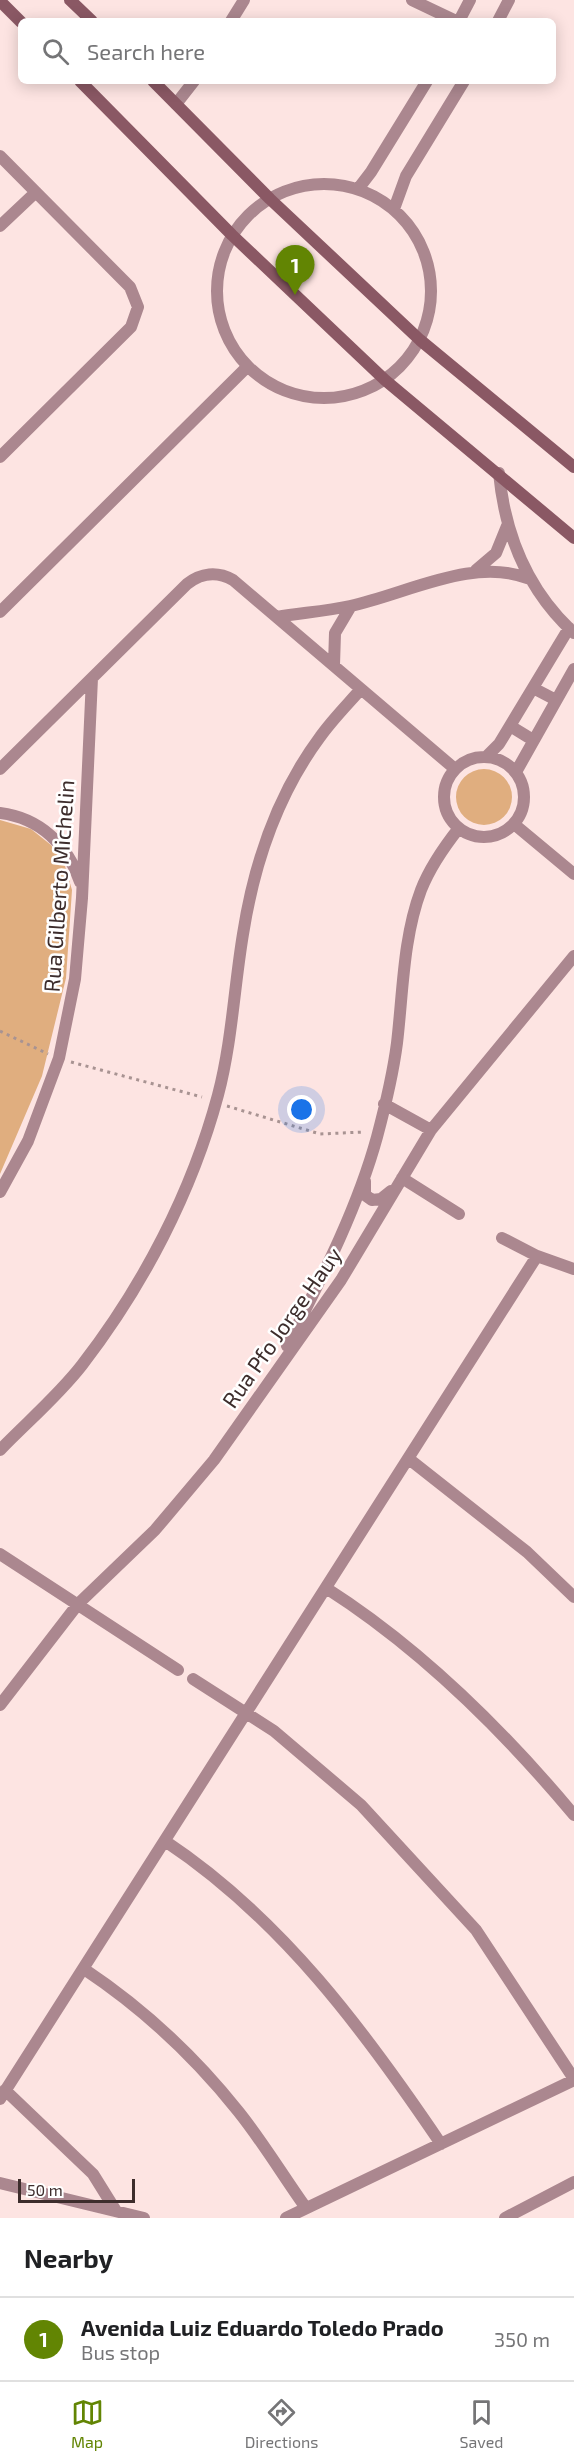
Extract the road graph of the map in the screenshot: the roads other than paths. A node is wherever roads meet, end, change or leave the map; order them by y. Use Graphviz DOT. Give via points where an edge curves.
graph roads {
  1 [pos="70,0"];
  2 [pos="244,0"];
  3 [pos="412,0"];
  4 [pos="470,0"];
  5 [pos="509,0"];
  6 [pos="0,1"];
  7 [pos="89,18"];
  8 [pos="233,18"];
  9 [pos="451,18"];
  10 [pos="460,18"];
  11 [pos="500,18"];
  12 [pos="18,19"];
  13 [pos="83,84"];
  14 [pos="156,84"];
  15 [pos="192,84"];
  16 [pos="425,84"];
  17 [pos="462,84"];
  18 [pos="176,104"];
  19 [pos="0,156"];
  20 [pos="358,189"];
  21 [pos="36,192"];
  22 [pos="270,199"];
  23 [pos="394,209"];
  24 [pos="0,226"];
  25 [pos="232,235"];
  26 [pos="420,340"];
  27 [pos="248,367"];
  28 [pos="385,380"];
  29 [pos="0,457"];
  30 [pos="574,467"];
  31 [pos="499,472"];
  32 [pos="507,526"];
  33 [pos="574,538"];
  34 [pos="473,572"];
  35 [pos="530,579"];
  36 [pos="351,606"];
  37 [pos="0,612"];
  38 [pos="277,617"];
  39 [pos="571,631"];
  40 [pos="334,665"];
  41 [pos="574,669"];
  42 [pos="92,678"];
  43 [pos="533,688"];
  44 [pos="361,689"];
  45 [pos="556,700"];
  46 [pos="510,726"];
  47 [pos="533,740"];
  48 [pos="486,757"];
  49 [pos="0,769"];
  50 [pos="455,769"];
  51 [pos="516,772"];
  52 [pos="0,813"];
  53 [pos="514,824"];
  54 [pos="459,828"];
  55 [pos="574,874"];
  56 [pos="82,898"];
  57 [pos="574,956"];
  58 [pos="384,1104"];
  59 [pos="431,1130"];
  60 [pos="365,1173"];
  61 [pos="402,1178"];
  62 [pos="0,1192"];
  63 [pos="459,1214"];
  64 [pos="502,1238"];
  65 [pos="537,1256"];
  66 [pos="574,1269"];
  67 [pos="268,1385"];
  68 [pos="0,1450"];
  69 [pos="409,1459"];
  70 [pos="0,1554"];
  71 [pos="326,1588"];
  72 [pos="574,1597"];
  73 [pos="78,1604"];
  74 [pos="178,1670"];
  75 [pos="193,1679"];
  76 [pos="0,1705"];
  77 [pos="248,1712"];
  78 [pos="574,1815"];
  79 [pos="165,1841"];
  80 [pos="84,1970"];
  81 [pos="574,2080"];
  82 [pos="3,2094"];
  83 [pos="441,2144"];
  84 [pos="574,2182"];
  85 [pos="0,2183"];
  86 [pos="306,2208"];
  87 [pos="116,2211"];
  88 [pos="144,2218"];
  89 [pos="286,2218"];
  90 [pos="505,2218"];
  1 -- 7 [label="main road"];
  2 -- 8 [label="street"];
  3 -- 9 [label="street"];
  4 -- 10 [label="street"];
  5 -- 11 [label="street"];
  6 -- 12 [label="main road"];
  13 -- 25 [label="main road"];
  14 -- 18 [label="main road"];
  15 -- 18 [label="street"];
  16 -- 20 [label="street"];
  17 -- 23 [label="street" via="406,176"];
  18 -- 22 [label="main road"];
  19 -- 21 [label="street"];
  20 -- 22 [label="street" via="314,184"];
  20 -- 23 [label="street"];
  21 -- 24 [label="street"];
  21 -- 29 [label="street" via="129,287 138,307 131,327"];
  22 -- 25 [label="street"];
  22 -- 26 [label="main road"];
  23 -- 26 [label="street" via="417,236 430,270 431,306"];
  25 -- 27 [label="street" via="222,257 217,303 222,327"];
  25 -- 28 [label="main road"];
  26 -- 28 [label="street"];
  26 -- 30 [label="main road"];
  27 -- 28 [label="street" via="290,393 314,398 339,398"];
  27 -- 37 [label="street"];
  28 -- 31 [label="main road"];
  31 -- 32 [label="street"];
  31 -- 33 [label="main road"];
  32 -- 34 [label="street" via="496,553"];
  32 -- 35 [label="street"];
  34 -- 35 [label="street" via="496,570"];
  34 -- 36 [label="street"];
  35 -- 39 [label="street"];
  36 -- 38 [label="street"];
  36 -- 40 [label="street" via="334,633"];
  38 -- 40 [label="street"];
  38 -- 42 [label="street" via="233,580 209,574 197,577"];
  39 -- 43 [label="street"];
  40 -- 44 [label="street"];
  41 -- 45 [label="street"];
  42 -- 49 [label="street"];
  42 -- 56 [label="street, Rua Gilberto Michelin"];
  43 -- 45 [label="street"];
  43 -- 46 [label="street"];
  44 -- 50 [label="street"];
  44 -- 68 [label="street" via="320,737 282,800 256,868 218,1096 185,1193 139,1283 81,1366"];
  45 -- 47 [label="street"];
  46 -- 47 [label="street"];
  46 -- 48 [label="street"];
  47 -- 51 [label="street"];
  48 -- 50 [label="street" via="464,762"];
  48 -- 51 [label="street" via="498,759"];
  50 -- 54 [label="street" via="444,799 451,820"];
  51 -- 53 [label="street" via="525,792 521,815"];
  52 -- 56 [label="street" via="33,823 58,842 75,868"];
  53 -- 54 [label="street" via="494,836 481,837"];
  53 -- 55 [label="street"];
  54 -- 58 [label="street" via="437,857 421,889 411,923 396,1046"];
  56 -- 62 [label="street, Rua Gilberto Michelin" via="75,979 59,1058 28,1141"];
  57 -- 59 [label="street, Rua Pfo Jorge Hauy"];
  58 -- 59 [label="street"];
  58 -- 60 [label="street"];
  59 -- 61 [label="street, Rua Pfo Jorge Hauy"];
  60 -- 61 [label="street" via="365,1195 375,1200 385,1197"];
  60 -- 67 [label="street" via="320,1281"];
  61 -- 63 [label="street"];
  61 -- 67 [label="street, Rua Pfo Jorge Hauy" via="341,1280"];
  64 -- 65 [label="street"];
  65 -- 66 [label="street"];
  65 -- 69 [label="street"];
  67 -- 73 [label="street, Rua Pfo Jorge Hauy" via="214,1460 154,1530"];
  69 -- 71 [label="street"];
  69 -- 72 [label="street" via="527,1552"];
  70 -- 73 [label="street"];
  71 -- 77 [label="street"];
  71 -- 78 [label="street" via="444,1678 542,1776"];
  73 -- 74 [label="street"];
  73 -- 76 [label="street, Rua Pfo Jorge Hauy"];
  75 -- 77 [label="street"];
  77 -- 79 [label="street"];
  77 -- 81 [label="street" via="361,1805 476,1930"];
  79 -- 80 [label="street"];
  79 -- 83 [label="street" via="193,1859 272,1928 352,2017"];
  80 -- 82 [label="street"];
  80 -- 86 [label="street" via="165,2033 222,2093"];
  81 -- 83 [label="street"];
  82 -- 87 [label="street" via="93,2174"];
  83 -- 86 [label="street"];
  84 -- 90 [label="street"];
  85 -- 87 [label="street"];
  86 -- 89 [label="street"];
  87 -- 88 [label="street"];
}
